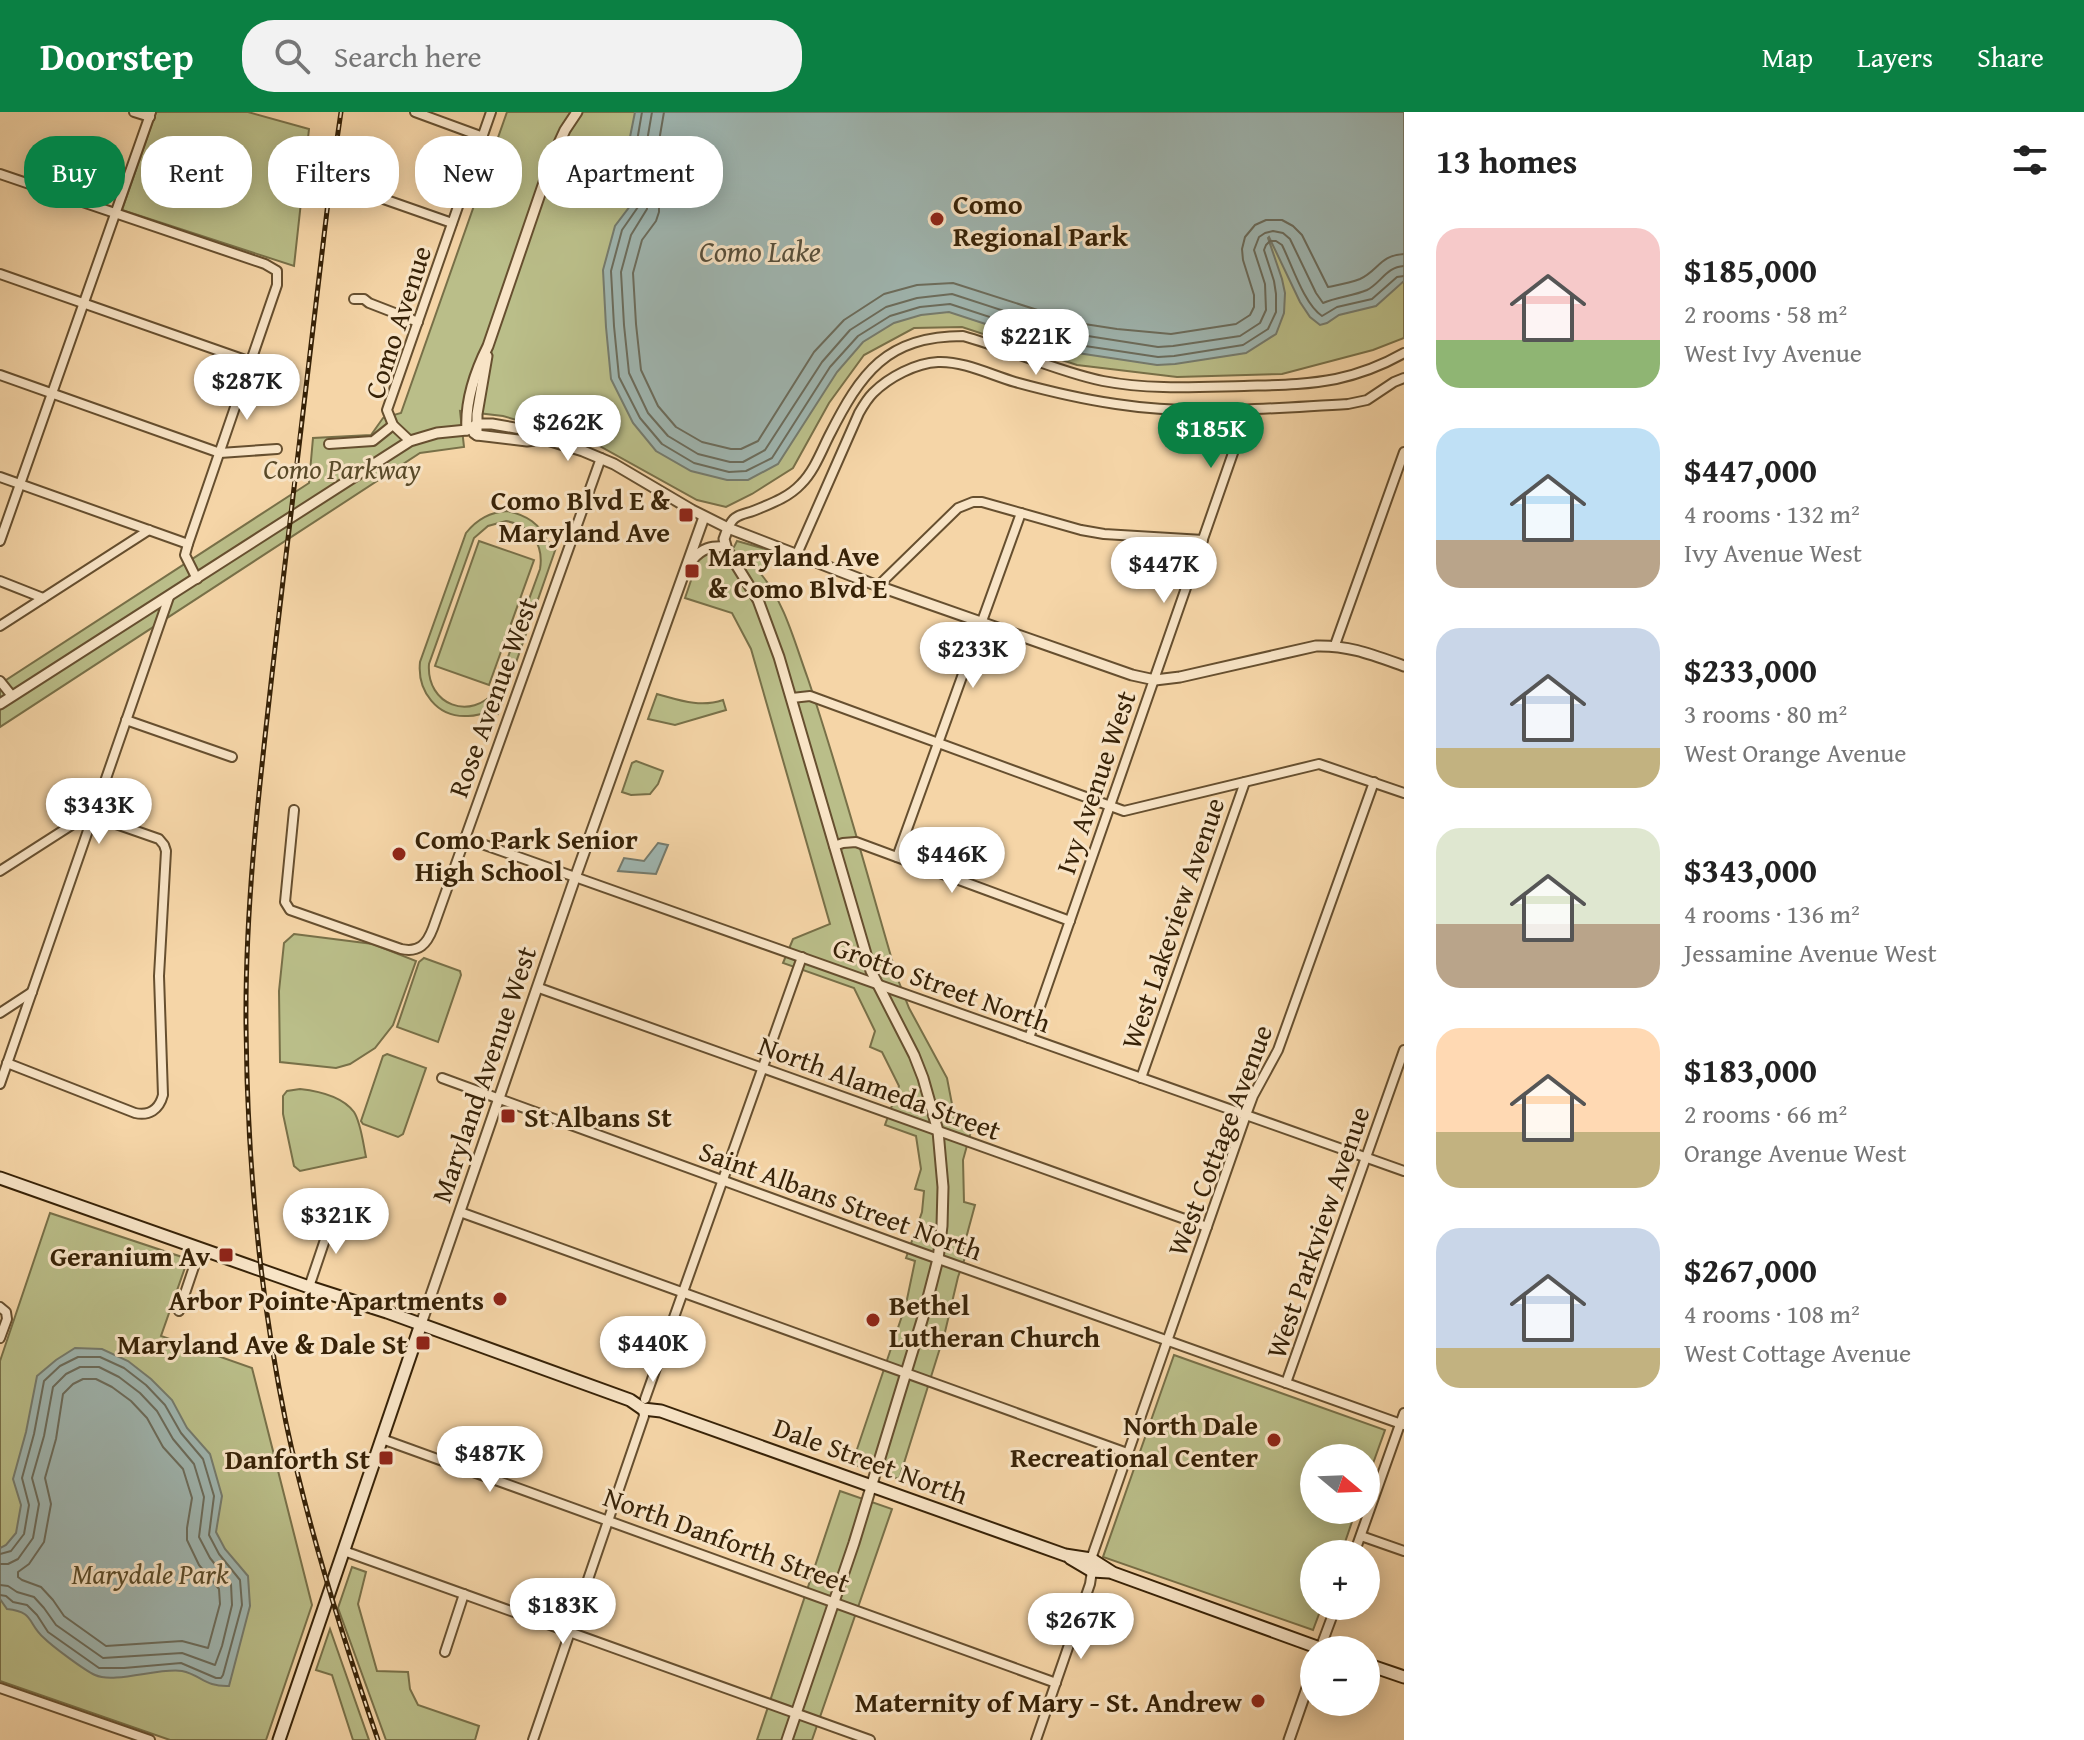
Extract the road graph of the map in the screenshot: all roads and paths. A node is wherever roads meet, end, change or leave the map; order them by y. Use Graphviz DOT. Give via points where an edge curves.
graph roads {
  1 [pos="134,112"];
  2 [pos="415,112"];
  3 [pos="491,112"];
  4 [pos="577,112"];
  5 [pos="150,115"];
  6 [pos="480,136"];
  7 [pos="483,136"];
  8 [pos="0,174"];
  9 [pos="399,204"];
  10 [pos="457,208"];
  11 [pos="116,213"];
  12 [pos="452,223"];
  13 [pos="0,274"];
  14 [pos="354,299"];
  15 [pos="84,303"];
  16 [pos="418,322"];
  17 [pos="488,346"];
  18 [pos="1404,353"];
  19 [pos="251,362"];
  20 [pos="0,375"];
  21 [pos="1404,378"];
  22 [pos="481,390"];
  23 [pos="53,393"];
  24 [pos="1248,410"];
  25 [pos="393,425"];
  26 [pos="504,426"];
  27 [pos="472,427"];
  28 [pos="544,439"];
  29 [pos="410,441"];
  30 [pos="329,444"];
  31 [pos="277,449"];
  32 [pos="1404,452"];
  33 [pos="220,453"];
  34 [pos="601,458"];
  35 [pos="0,477"];
  36 [pos="20,485"];
  37 [pos="1021,513"];
  38 [pos="704,517"];
  39 [pos="728,528"];
  40 [pos="149,530"];
  41 [pos="1203,540"];
  42 [pos="0,541"];
  43 [pos="188,544"];
  44 [pos="726,547"];
  45 [pos="797,554"];
  46 [pos="687,565"];
  47 [pos="197,579"];
  48 [pos="0,581"];
  49 [pos="878,586"];
  50 [pos="169,597"];
  51 [pos="43,598"];
  52 [pos="983,621"];
  53 [pos="0,626"];
  54 [pos="1335,645"];
  55 [pos="1404,666"];
  56 [pos="1155,680"];
  57 [pos="0,681"];
  58 [pos="12,696"];
  59 [pos="792,698"];
  60 [pos="0,704"];
  61 [pos="126,720"];
  62 [pos="938,741"];
  63 [pos="232,757"];
  64 [pos="1245,782"];
  65 [pos="1374,782"];
  66 [pos="1404,793"];
  67 [pos="1110,806"];
  68 [pos="294,810"];
  69 [pos="93,816"];
  70 [pos="465,838"];
  71 [pos="834,846"];
  72 [pos="897,857"];
  73 [pos="0,871"];
  74 [pos="575,878"];
  75 [pos="1070,921"];
  76 [pos="802,957"];
  77 [pos="877,984"];
  78 [pos="539,988"];
  79 [pos="32,992"];
  80 [pos="0,1013"];
  81 [pos="1029,1038"];
  82 [pos="1404,1050"];
  83 [pos="7,1063"];
  84 [pos="763,1068"];
  85 [pos="442,1078"];
  86 [pos="1141,1078"];
  87 [pos="0,1084"];
  88 [pos="499,1100"];
  89 [pos="1246,1115"];
  90 [pos="938,1131"];
  91 [pos="1366,1157"];
  92 [pos="1404,1171"];
  93 [pos="0,1178"];
  94 [pos="723,1180"];
  95 [pos="460,1212"];
  96 [pos="333,1216"];
  97 [pos="1207,1227"];
  98 [pos="200,1249"];
  99 [pos="938,1259"];
  100 [pos="309,1287"];
  101 [pos="683,1293"];
  102 [pos="3,1309"];
  103 [pos="179,1311"];
  104 [pos="421,1324"];
  105 [pos="0,1338"];
  106 [pos="1167,1341"];
  107 [pos="907,1372"];
  108 [pos="1286,1383"];
  109 [pos="644,1404"];
  110 [pos="1404,1413"];
  111 [pos="1402,1425"];
  112 [pos="382,1439"];
  113 [pos="1127,1453"];
  114 [pos="872,1486"];
  115 [pos="608,1520"];
  116 [pos="1361,1536"];
  117 [pos="1359,1540"];
  118 [pos="344,1551"];
  119 [pos="1404,1551"];
  120 [pos="1092,1565"];
  121 [pos="464,1594"];
  122 [pos="834,1601"];
  123 [pos="570,1632"];
  124 [pos="1300,1642"];
  125 [pos="445,1652"];
  126 [pos="1380,1669"];
  127 [pos="1404,1677"];
  128 [pos="1056,1683"];
  129 [pos="0,1688"];
  130 [pos="1300,1708"];
  131 [pos="796,1715"];
  132 [pos="150,1740"];
  133 [pos="279,1740"];
  134 [pos="533,1740"];
  135 [pos="787,1740"];
  136 [pos="870,1740"];
  137 [pos="1036,1740"];
  138 [pos="1289,1740"];
  1 -- 5 [label="street"];
  2 -- 6 [label="street"];
  3 -- 7 [label="street, Como Avenue"];
  4 -- 17 [label="street" via="553,156"];
  5 -- 11 [label="street"];
  8 -- 11 [label="street"];
  9 -- 12 [label="street"];
  10 -- 12 [label="street, Como Avenue"];
  11 -- 15 [label="street"];
  11 -- 19 [label="street" via="277,271"];
  12 -- 16 [label="street, Como Avenue"];
  13 -- 15 [label="street"];
  14 -- 16 [label="street"];
  15 -- 19 [label="street"];
  15 -- 23 [label="street"];
  16 -- 25 [label="street, Como Avenue" via="387,410"];
  17 -- 22 [label="street"];
  17 -- 27 [label="street" via="466,413"];
  18 -- 39 [label="street" via="1325,381 1179,388 1101,380 963,336 919,341 887,356 862,379 800,486 735,518"];
  19 -- 33 [label="street"];
  20 -- 23 [label="street"];
  21 -- 24 [label="street" via="1367,400 1348,404"];
  22 -- 26 [label="street" via="486,413"];
  22 -- 27 [label="street"];
  23 -- 33 [label="street"];
  23 -- 36 [label="street"];
  24 -- 41 [label="street, Ivy Avenue West"];
  24 -- 45 [label="street" via="1117,405 967,366 938,362 915,367 873,393 859,413"];
  25 -- 29 [label="street, Como Avenue"];
  25 -- 30 [label="street" via="373,441"];
  26 -- 27 [label="street"];
  26 -- 28 [label="street"];
  27 -- 28 [label="street" via="477,435"];
  27 -- 29 [label="street"];
  28 -- 34 [label="street"];
  29 -- 47 [label="street"];
  31 -- 33 [label="street"];
  32 -- 54 [label="street"];
  33 -- 43 [label="street"];
  34 -- 38 [label="street"];
  34 -- 70 [label="street, Rose Avenue West"];
  35 -- 36 [label="street"];
  36 -- 40 [label="street"];
  36 -- 42 [label="street"];
  37 -- 41 [label="street" via="1104,534"];
  37 -- 49 [label="street" via="982,502 965,504"];
  37 -- 52 [label="street"];
  38 -- 39 [label="street"];
  38 -- 46 [label="street, Maryland Avenue West"];
  39 -- 44 [label="street"];
  39 -- 45 [label="street"];
  40 -- 43 [label="street"];
  40 -- 51 [label="street"];
  41 -- 56 [label="street, Ivy Avenue West"];
  43 -- 47 [label="street" via="185,555"];
  44 -- 46 [label="street" via="705,549"];
  44 -- 59 [label="street" via="761,608"];
  45 -- 49 [label="street"];
  46 -- 74 [label="street, Maryland Avenue West"];
  47 -- 50 [label="street"];
  48 -- 51 [label="street"];
  49 -- 52 [label="street"];
  50 -- 58 [label="street"];
  50 -- 61 [label="street"];
  51 -- 53 [label="street"];
  52 -- 56 [label="street"];
  52 -- 62 [label="street"];
  54 -- 55 [label="street"];
  54 -- 56 [label="street"];
  56 -- 67 [label="street, Ivy Avenue West"];
  57 -- 58 [label="street"];
  58 -- 60 [label="street"];
  59 -- 62 [label="street" via="810,696"];
  59 -- 71 [label="street"];
  61 -- 63 [label="street"];
  61 -- 69 [label="street"];
  62 -- 67 [label="street"];
  62 -- 72 [label="street"];
  64 -- 65 [label="street" via="1319,764"];
  64 -- 67 [label="street" via="1124,811"];
  64 -- 86 [label="street, West Lakeview Avenue"];
  65 -- 66 [label="street"];
  65 -- 89 [label="street, West Cottage Avenue" via="1278,1050"];
  67 -- 75 [label="street, Ivy Avenue West"];
  68 -- 70 [label="street, Rose Avenue West" via="285,902 290,910 410,951 425,944 433,928"];
  69 -- 73 [label="street"];
  69 -- 79 [label="street"];
  69 -- 83 [label="street" via="159,839 165,848 161,1101 149,1113 138,1114"];
  70 -- 74 [label="street, Grotto Street North"];
  71 -- 72 [label="street" via="856,842"];
  71 -- 77 [label="street"];
  72 -- 75 [label="street"];
  74 -- 76 [label="street, Grotto Street North"];
  74 -- 78 [label="street, Maryland Avenue West"];
  75 -- 81 [label="street, Ivy Avenue West"];
  76 -- 77 [label="street, Grotto Street North"];
  76 -- 84 [label="street"];
  77 -- 81 [label="street, Grotto Street North"];
  77 -- 90 [label="street" via="917,1062"];
  78 -- 84 [label="street, North Alameda Street"];
  78 -- 88 [label="street, Maryland Avenue West"];
  79 -- 80 [label="street"];
  79 -- 83 [label="street"];
  81 -- 86 [label="street, Grotto Street North"];
  82 -- 91 [label="street, West Parkview Avenue"];
  83 -- 87 [label="street"];
  84 -- 90 [label="street, North Alameda Street"];
  84 -- 94 [label="street"];
  85 -- 88 [label="street, Saint Albans Street North"];
  86 -- 89 [label="street, Grotto Street North"];
  88 -- 94 [label="street, Saint Albans Street North"];
  88 -- 95 [label="street, Maryland Avenue West"];
  89 -- 91 [label="street, Grotto Street North"];
  89 -- 97 [label="street, West Cottage Avenue"];
  90 -- 97 [label="street, North Alameda Street"];
  90 -- 99 [label="street" via="943,1202"];
  91 -- 92 [label="street, Grotto Street North"];
  91 -- 108 [label="street, West Parkview Avenue"];
  93 -- 98 [label="main road, Dale Street North"];
  94 -- 99 [label="street, Saint Albans Street North"];
  94 -- 101 [label="street"];
  95 -- 101 [label="street"];
  95 -- 104 [label="street, Maryland Avenue West"];
  96 -- 100 [label="street"];
  97 -- 106 [label="street, West Cottage Avenue"];
  98 -- 100 [label="main road, Dale Street North"];
  98 -- 103 [label="street"];
  99 -- 106 [label="street, Saint Albans Street North"];
  99 -- 107 [label="street"];
  100 -- 104 [label="main road, Dale Street North"];
  101 -- 107 [label="street"];
  101 -- 109 [label="street"];
  102 -- 105 [label="street" via="7,1319"];
  104 -- 109 [label="main road, Dale Street North"];
  104 -- 112 [label="main road, Maryland Avenue West"];
  106 -- 108 [label="street, Saint Albans Street North"];
  106 -- 113 [label="street, West Cottage Avenue"];
  107 -- 113 [label="street"];
  107 -- 114 [label="street"];
  108 -- 111 [label="street, Saint Albans Street North"];
  109 -- 114 [label="main road, Dale Street North"];
  109 -- 115 [label="street"];
  110 -- 111 [label="street"];
  111 -- 116 [label="street"];
  112 -- 115 [label="street, North Danforth Street"];
  112 -- 118 [label="main road, Maryland Avenue West"];
  113 -- 120 [label="street, West Cottage Avenue"];
  114 -- 120 [label="main road, Dale Street North"];
  114 -- 122 [label="street"];
  115 -- 122 [label="street, North Danforth Street"];
  115 -- 123 [label="street"];
  116 -- 117 [label="street"];
  116 -- 119 [label="street"];
  118 -- 121 [label="street"];
  118 -- 133 [label="main road, Maryland Avenue West"];
  120 -- 124 [label="main road, Dale Street North"];
  120 -- 128 [label="street, West Cottage Avenue"];
  121 -- 123 [label="street"];
  121 -- 125 [label="street"];
  122 -- 128 [label="street, North Danforth Street"];
  122 -- 131 [label="street"];
  123 -- 131 [label="street"];
  123 -- 134 [label="street"];
  126 -- 127 [label="main road"];
  128 -- 137 [label="street, West Cottage Avenue"];
  129 -- 132 [label="street"];
  130 -- 138 [label="street"];
  131 -- 135 [label="street"];
  131 -- 136 [label="street"];
}
